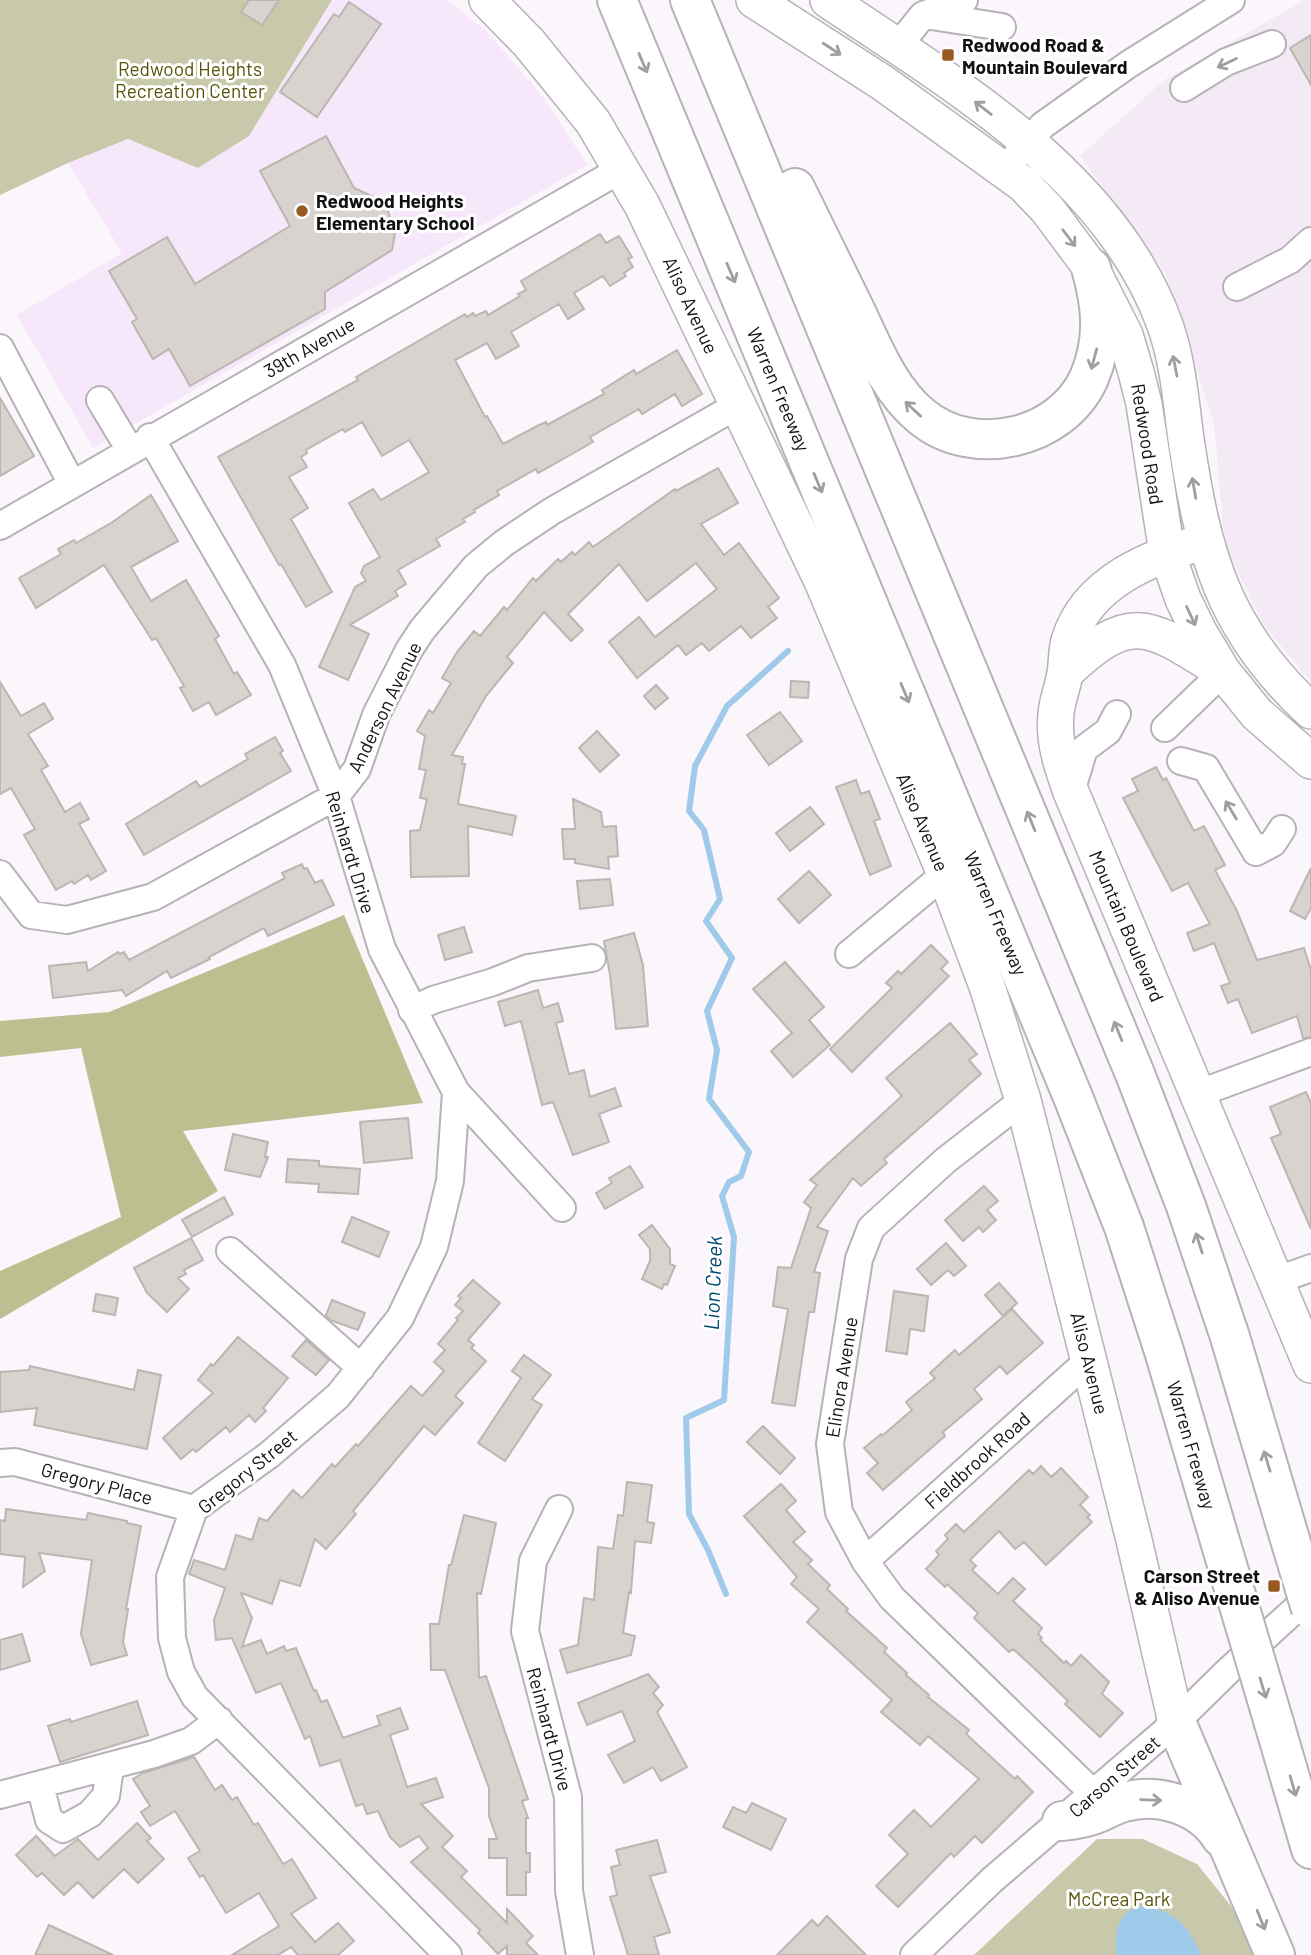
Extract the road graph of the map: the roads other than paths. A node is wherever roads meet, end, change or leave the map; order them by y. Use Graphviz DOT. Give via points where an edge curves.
graph roads {
  1 [pos="487,0"];
  2 [pos="617,0"];
  3 [pos="690,0"];
  4 [pos="828,0"];
  5 [pos="964,0"];
  6 [pos="1231,0"];
  7 [pos="767,8"];
  8 [pos="923,15"];
  9 [pos="1002,27"];
  10 [pos="1272,44"];
  11 [pos="898,46"];
  12 [pos="712,50"];
  13 [pos="1184,88"];
  14 [pos="1027,143"];
  15 [pos="620,170"];
  16 [pos="1004,170"];
  17 [pos="1311,241"];
  18 [pos="1091,268"];
  19 [pos="1237,287"];
  20 [pos="0,348"];
  21 [pos="100,400"];
  22 [pos="738,405"];
  23 [pos="140,444"];
  24 [pos="72,484"];
  25 [pos="0,526"];
  26 [pos="1205,541"];
  27 [pos="1167,553"];
  28 [pos="1223,672"];
  29 [pos="1065,673"];
  30 [pos="1311,711"];
  31 [pos="1117,714"];
  32 [pos="1165,728"];
  33 [pos="1201,759"];
  34 [pos="1311,761"];
  35 [pos="1071,792"];
  36 [pos="336,796"];
  37 [pos="1282,829"];
  38 [pos="0,874"];
  39 [pos="945,874"];
  40 [pos="849,954"];
  41 [pos="592,958"];
  42 [pos="412,1010"];
  43 [pos="1311,1052"];
  44 [pos="456,1092"];
  45 [pos="1197,1094"];
  46 [pos="1023,1100"];
  47 [pos="562,1208"];
  48 [pos="230,1251"];
  49 [pos="1311,1268"];
  50 [pos="1275,1281"];
  51 [pos="1089,1360"];
  52 [pos="1311,1366"];
  53 [pos="361,1368"];
  54 [pos="0,1463"];
  55 [pos="194,1509"];
  56 [pos="559,1509"];
  57 [pos="866,1561"];
  58 [pos="1311,1595"];
  59 [pos="1311,1609"];
  60 [pos="219,1720"];
  61 [pos="1176,1722"];
  62 [pos="110,1767"];
  63 [pos="40,1786"];
  64 [pos="1094,1794"];
  65 [pos="0,1795"];
  66 [pos="1062,1821"];
  67 [pos="1311,1849"];
  68 [pos="1239,1868"];
  69 [pos="448,1955"];
  70 [pos="580,1955"];
  71 [pos="914,1955"];
  72 [pos="1275,1955"];
  1 -- 15 [label="main road, Aliso Avenue" via="562,82 593,122"];
  2 -- 67 [label="highway, Warren Freeway, one-way, bridge" via="1115,1204 1165,1354"];
  3 -- 12 [label="highway"];
  4 -- 11 [label="main road, Redwood Road"];
  5 -- 8 [label="street"];
  6 -- 14 [label="street" via="1094,76"];
  7 -- 16 [label="main road, Redwood Road, one-way" via="883,83"];
  8 -- 9 [label="street"];
  8 -- 11 [label="street"];
  10 -- 13 [label="street, one-way" via="1226,62"];
  14 -- 11 [label="main road, Redwood Road, one-way"];
  18 -- 12 [label="highway, one-way" via="1100,299 1100,336 1088,378 1065,410 1030,432 1008,439 986,440 940,429 904,400 888,377 777,151"];
  59 -- 12 [label="highway, one-way, bridge" via="1230,1337 1140,1086"];
  14 -- 16 [label="street"];
  26 -- 14 [label="main road, Redwood Road, one-way" via="1175,361 1160,314 1128,252 1103,217"];
  15 -- 22 [label="main road, Aliso Avenue" via="653,226"];
  15 -- 23 [label="street, 39th Avenue"];
  16 -- 18 [label="main road, Redwood Road, one-way" via="1047,209"];
  17 -- 19 [label="street" via="1290,260"];
  18 -- 27 [label="main road, Redwood Road" via="1125,335 1142,393"];
  20 -- 24 [label="street"];
  21 -- 23 [label="street, Reinhardt Drive"];
  22 -- 36 [label="street, Anderson Avenue" via="552,511 476,566 409,650 376,715 357,769"];
  22 -- 39 [label="main road, Aliso Avenue" via="822,581"];
  23 -- 24 [label="street, 39th Avenue"];
  23 -- 36 [label="street, Reinhardt Drive" via="282,665"];
  24 -- 25 [label="street, 39th Avenue"];
  26 -- 27 [label="main road, Mountain Boulevard"];
  26 -- 30 [label="main road, Redwood Road" via="1234,617 1264,660"];
  27 -- 28 [label="main road, Redwood Road, one-way" via="1199,632"];
  27 -- 29 [label="main road, Mountain Boulevard" via="1125,573 1088,607 1068,642"];
  28 -- 29 [label="main road" via="1163,636 1128,630 1100,642"];
  28 -- 32 [label="street"];
  28 -- 34 [label="main road, Redwood Road" via="1257,714"];
  29 -- 35 [label="main road, Mountain Boulevard" via="1055,729 1058,757"];
  31 -- 35 [label="street" via="1108,731 1084,749"];
  37 -- 33 [label="street, one-way" via="1273,843 1256,852"];
  35 -- 45 [label="main road, Mountain Boulevard"];
  36 -- 38 [label="street, Anderson Avenue" via="153,897 66,920 31,915"];
  36 -- 42 [label="street, Reinhardt Drive" via="382,949"];
  39 -- 40 [label="street"];
  39 -- 46 [label="main road, Aliso Avenue"];
  41 -- 42 [label="street" via="528,968"];
  42 -- 44 [label="street, Reinhardt Drive"];
  43 -- 45 [label="street"];
  44 -- 47 [label="street, Reinhardt Drive"];
  44 -- 53 [label="street, Gregory Street" via="450,1181 434,1247 400,1318"];
  45 -- 50 [label="main road, Mountain Boulevard"];
  46 -- 51 [label="main road, Aliso Avenue"];
  46 -- 57 [label="street, Elinora Avenue" via="946,1160 871,1228 859,1259 830,1444 839,1512"];
  48 -- 53 [label="street"];
  49 -- 50 [label="street"];
  50 -- 52 [label="main road, Mountain Boulevard"];
  51 -- 57 [label="street, Fieldbrook Road"];
  51 -- 61 [label="main road, Aliso Avenue"];
  53 -- 55 [label="street, Gregory Street" via="338,1396 269,1455"];
  54 -- 55 [label="street, Gregory Place" via="15,1462"];
  55 -- 60 [label="street, Gregory Street" via="170,1577 172,1637 195,1696"];
  56 -- 70 [label="street, Reinhardt Drive" via="533,1561 524,1631 568,1797 569,1891"];
  57 -- 64 [label="street, Elinora Avenue" via="892,1598"];
  58 -- 61 [label="street, Carson Street"];
  60 -- 62 [label="street" via="191,1741"];
  60 -- 69 [label="street, Gregory Street"];
  61 -- 64 [label="street, Carson Street"];
  61 -- 68 [label="highway"];
  62 -- 63 [label="street"];
  62 -- 63 [label="street" via="106,1796 90,1814 64,1829 49,1820"];
  63 -- 65 [label="street"];
  64 -- 66 [label="street, Carson Street"];
  66 -- 68 [label="highway, one-way" via="1128,1801 1166,1801 1185,1807 1215,1827"];
  66 -- 71 [label="street, Carson Street"];
  68 -- 72 [label="highway, one-way"];
}
